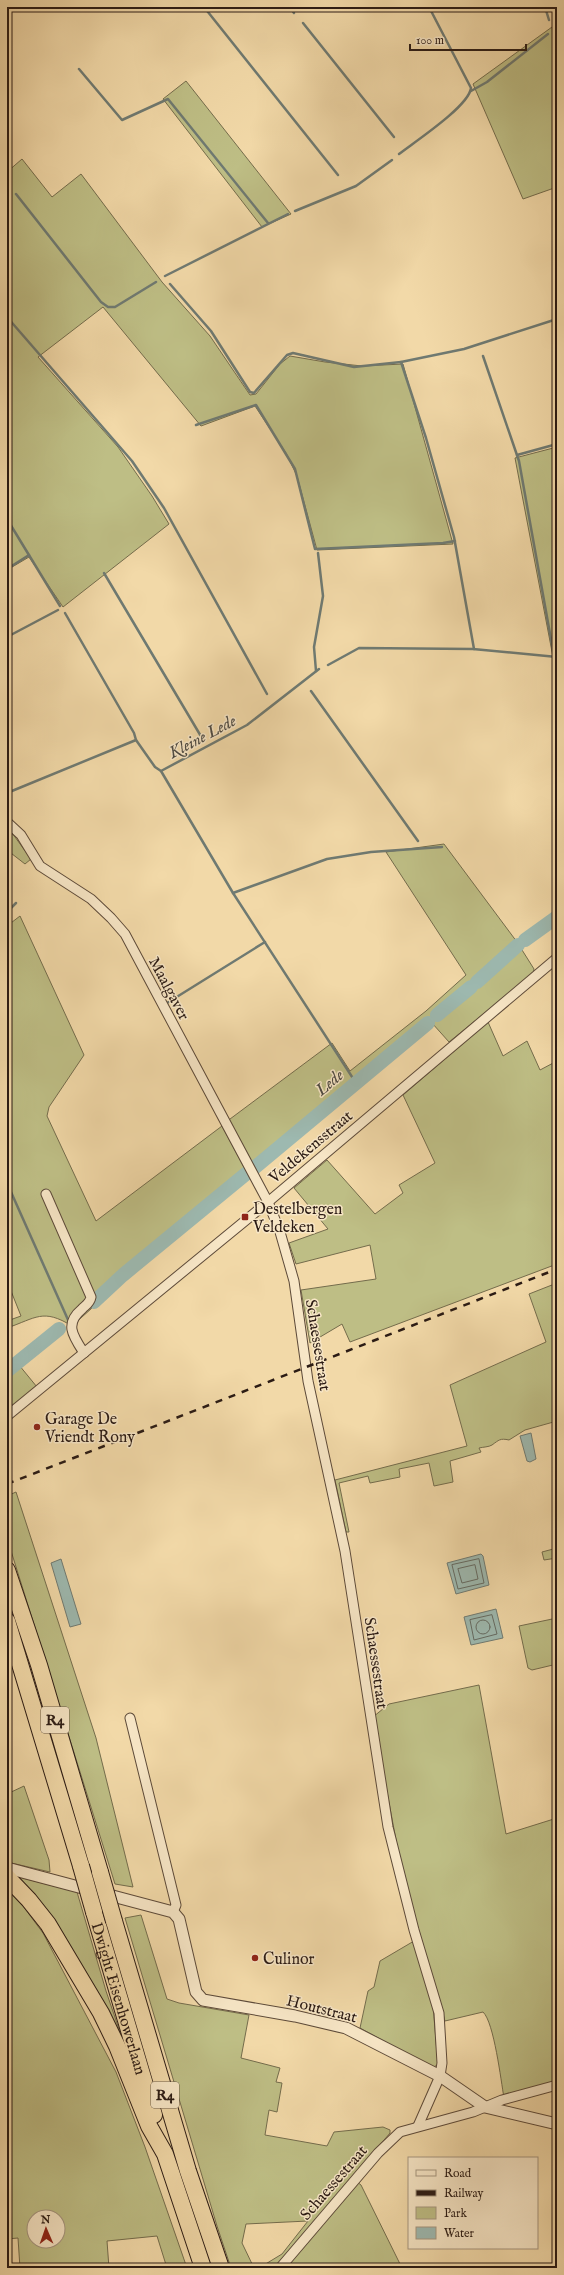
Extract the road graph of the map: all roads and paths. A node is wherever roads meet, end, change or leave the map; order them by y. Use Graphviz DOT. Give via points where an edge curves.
graph roads {
  1 [pos="7,822"];
  2 [pos="557,958"];
  3 [pos="46,1194"];
  4 [pos="268,1202"];
  5 [pos="84,1353"];
  6 [pos="7,1416"];
  7 [pos="7,1570"];
  8 [pos="7,1621"];
  9 [pos="130,1718"];
  10 [pos="7,1868"];
  11 [pos="7,1877"];
  12 [pos="173,1912"];
  13 [pos="440,2076"];
  14 [pos="557,2085"];
  15 [pos="485,2107"];
  16 [pos="557,2124"];
  17 [pos="418,2126"];
  18 [pos="165,2154"];
  19 [pos="203,2268"];
  20 [pos="221,2268"];
  21 [pos="280,2268"];
  1 -- 4 [label="street, Maalgaver" via="21,835 40,866 91,899 125,934"];
  2 -- 4 [label="street, Veldekensstraat"];
  3 -- 5 [label="street" via="91,1297 88,1304 74,1316 72,1324 72,1335"];
  4 -- 5 [label="street, Veldekensstraat"];
  4 -- 13 [label="street, Schaessestraat" via="280,1232 294,1281 308,1381 345,1551 390,1833 414,1930 439,2013 442,2063"];
  5 -- 6 [label="street, Veldekensstraat"];
  7 -- 20 [label="highway, Dwight Eisenhowerlaan / R4, bridge" via="39,1665 188,2171"];
  8 -- 18 [label="highway, Dwight Eisenhowerlaan / R4, bridge"];
  9 -- 12 [label="street, Houtstraat" via="176,1905"];
  10 -- 12 [label="street"];
  11 -- 18 [label="highway" via="48,1924 86,1985 117,2046 149,2126"];
  12 -- 13 [label="street, Houtstraat" via="180,1922 196,1992 203,2000 346,2028"];
  13 -- 15 [label="street, Houtstraat"];
  13 -- 17 [label="street, Schaessestraat"];
  14 -- 15 [label="street, Schaessestraat"];
  15 -- 16 [label="street, Houtstraat"];
  15 -- 17 [label="street, Schaessestraat"];
  17 -- 21 [label="street, Schaessestraat" via="400,2132 390,2139"];
  18 -- 19 [label="highway, R4"];
}
